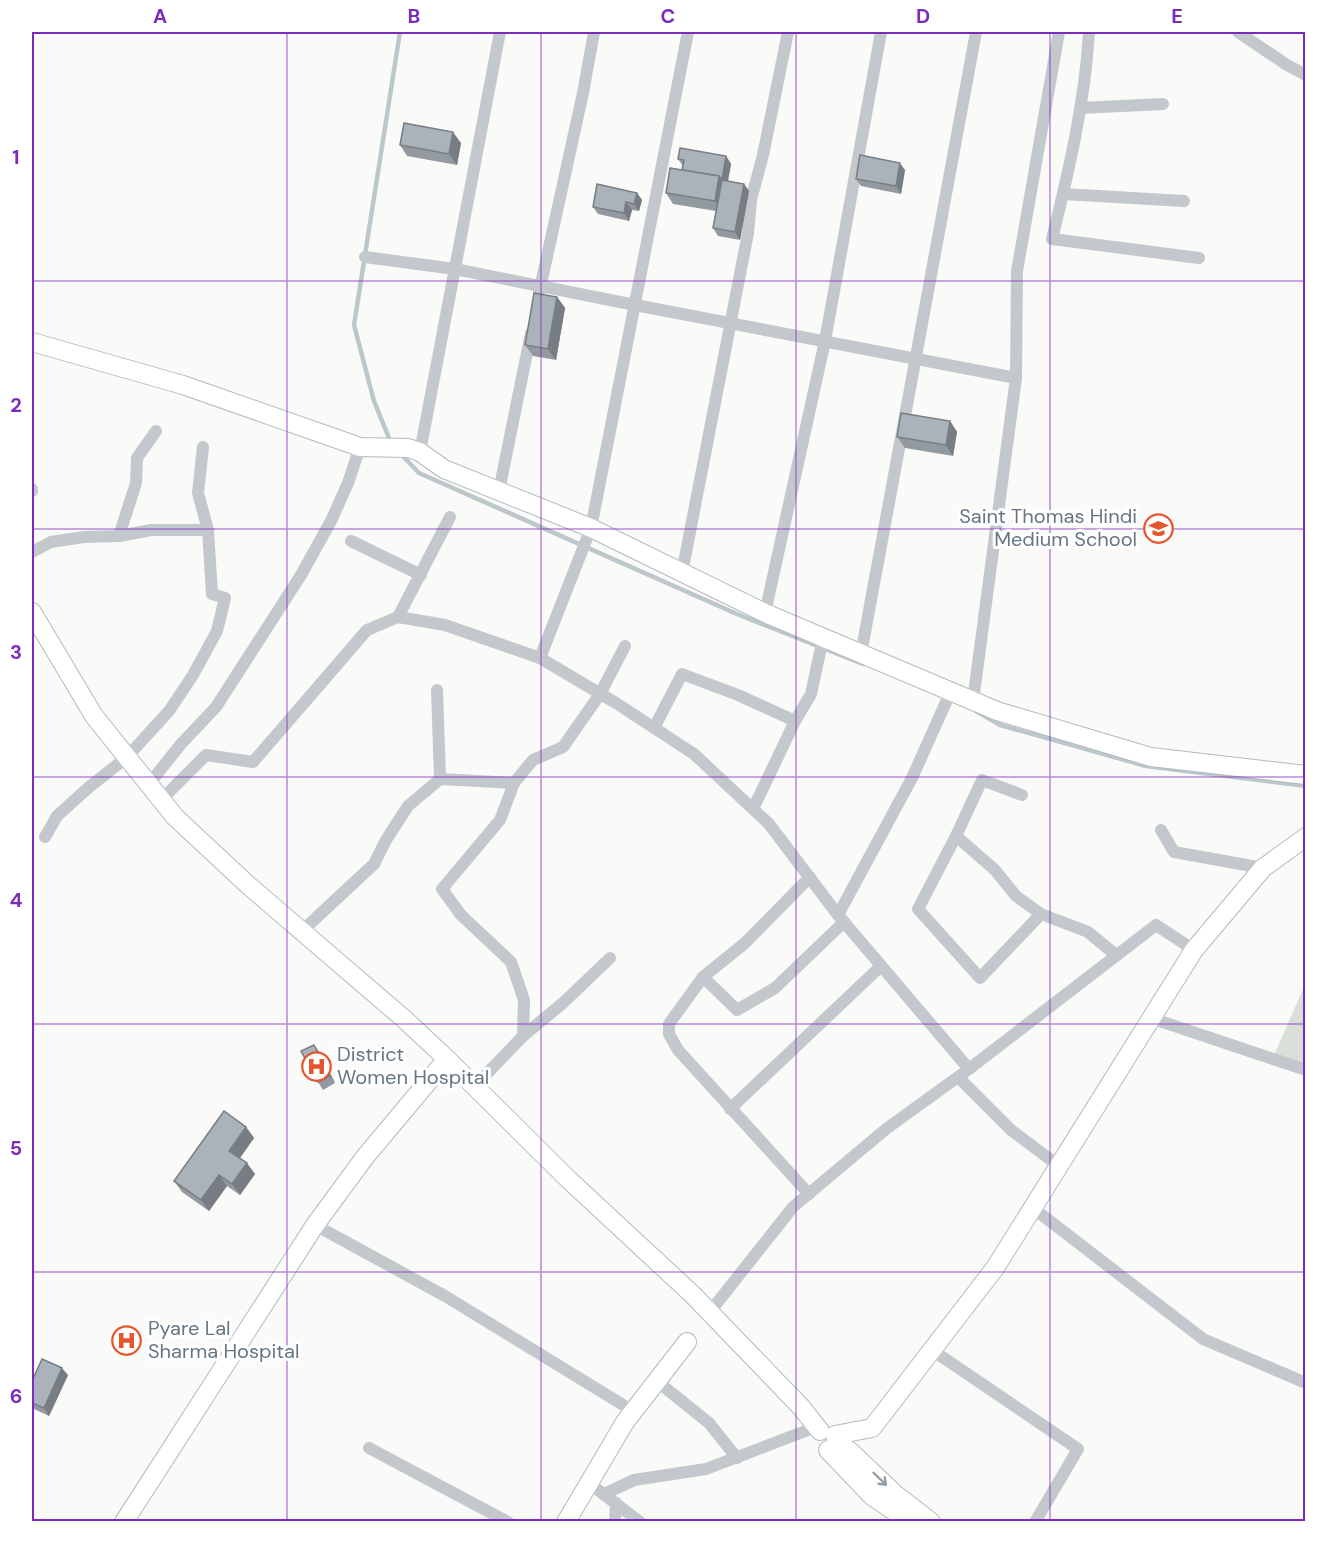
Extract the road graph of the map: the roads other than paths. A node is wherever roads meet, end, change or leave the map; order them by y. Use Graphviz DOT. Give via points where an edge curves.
graph roads {
  1 [pos="500,32"];
  2 [pos="594,32"];
  3 [pos="688,32"];
  4 [pos="788,32"];
  5 [pos="881,32"];
  6 [pos="976,32"];
  7 [pos="1059,32"];
  8 [pos="1089,32"];
  9 [pos="1238,32"];
  10 [pos="1305,75"];
  11 [pos="1162,104"];
  12 [pos="1080,108"];
  13 [pos="1063,194"];
  14 [pos="1184,201"];
  15 [pos="365,257"];
  16 [pos="1199,258"];
  17 [pos="455,269"];
  18 [pos="540,286"];
  19 [pos="634,305"];
  20 [pos="730,324"];
  21 [pos="825,341"];
  22 [pos="32,342"];
  23 [pos="915,359"];
  24 [pos="1016,378"];
  25 [pos="156,431"];
  26 [pos="203,447"];
  27 [pos="369,448"];
  28 [pos="414,450"];
  29 [pos="499,491"];
  30 [pos="450,517"];
  31 [pos="591,528"];
  32 [pos="208,530"];
  33 [pos="118,536"];
  34 [pos="351,541"];
  35 [pos="32,552"];
  36 [pos="682,573"];
  37 [pos="421,575"];
  38 [pos="32,612"];
  39 [pos="765,613"];
  40 [pos="399,617"];
  41 [pos="823,638"];
  42 [pos="625,646"];
  43 [pos="861,654"];
  44 [pos="540,658"];
  45 [pos="437,690"];
  46 [pos="950,692"];
  47 [pos="600,694"];
  48 [pos="973,701"];
  49 [pos="795,721"];
  50 [pos="654,728"];
  51 [pos="127,757"];
  52 [pos="1305,775"];
  53 [pos="440,779"];
  54 [pos="514,783"];
  55 [pos="149,784"];
  56 [pos="1022,795"];
  57 [pos="161,800"];
  58 [pos="753,809"];
  59 [pos="1161,830"];
  60 [pos="956,836"];
  61 [pos="45,837"];
  62 [pos="1305,837"];
  63 [pos="1263,868"];
  64 [pos="810,877"];
  65 [pos="1041,914"];
  66 [pos="841,918"];
  67 [pos="302,932"];
  68 [pos="1194,950"];
  69 [pos="1116,956"];
  70 [pos="610,958"];
  71 [pos="881,966"];
  72 [pos="703,977"];
  73 [pos="1151,1018"];
  74 [pos="523,1036"];
  75 [pos="447,1059"];
  76 [pos="969,1069"];
  77 [pos="1305,1070"];
  78 [pos="958,1077"];
  79 [pos="475,1086"];
  80 [pos="730,1109"];
  81 [pos="1059,1166"];
  82 [pos="808,1194"];
  83 [pos="1033,1208"];
  84 [pos="315,1225"];
  85 [pos="709,1312"];
  86 [pos="687,1342"];
  87 [pos="932,1350"];
  88 [pos="1305,1383"];
  89 [pos="654,1384"];
  90 [pos="633,1412"];
  91 [pos="827,1437"];
  92 [pos="369,1448"];
  93 [pos="737,1458"];
  94 [pos="589,1483"];
  95 [pos="604,1494"];
  96 [pos="616,1503"];
  97 [pos="124,1521"];
  98 [pos="508,1521"];
  99 [pos="566,1521"];
  100 [pos="615,1521"];
  101 [pos="640,1521"];
  102 [pos="910,1521"];
  103 [pos="931,1521"];
  104 [pos="1035,1521"];
  1 -- 17 [label="street"];
  2 -- 18 [label="street"];
  3 -- 19 [label="street"];
  4 -- 20 [label="street" via="751,200"];
  5 -- 21 [label="street"];
  6 -- 23 [label="street"];
  7 -- 24 [label="street" via="1017,272"];
  8 -- 12 [label="street"];
  9 -- 10 [label="street"];
  11 -- 12 [label="street"];
  12 -- 13 [label="street"];
  13 -- 14 [label="street"];
  13 -- 16 [label="street" via="1052,239"];
  15 -- 17 [label="street"];
  17 -- 18 [label="street"];
  17 -- 28 [label="street"];
  18 -- 19 [label="street"];
  18 -- 29 [label="street"];
  19 -- 20 [label="street"];
  19 -- 31 [label="street"];
  20 -- 21 [label="street"];
  20 -- 36 [label="street"];
  21 -- 23 [label="street"];
  21 -- 39 [label="street"];
  22 -- 27 [label="street" via="183,385"];
  23 -- 24 [label="street"];
  23 -- 43 [label="street"];
  24 -- 48 [label="street"];
  25 -- 33 [label="street" via="137,458 136,483"];
  26 -- 32 [label="street" via="198,493"];
  27 -- 28 [label="street"];
  27 -- 55 [label="street" via="301,575 216,707"];
  28 -- 29 [label="street" via="444,469"];
  29 -- 31 [label="street"];
  30 -- 37 [label="street"];
  31 -- 36 [label="street"];
  31 -- 44 [label="street"];
  32 -- 33 [label="street" via="151,530"];
  32 -- 51 [label="street" via="212,594 225,598 217,631 169,711"];
  33 -- 35 [label="street" via="51,542"];
  34 -- 37 [label="street"];
  36 -- 39 [label="street"];
  37 -- 40 [label="street"];
  38 -- 51 [label="street" via="93,716"];
  39 -- 41 [label="street"];
  40 -- 44 [label="street" via="445,625"];
  40 -- 57 [label="street" via="367,630 253,762 206,755"];
  41 -- 43 [label="street"];
  41 -- 49 [label="street" via="811,694"];
  42 -- 47 [label="street"];
  43 -- 46 [label="street"];
  44 -- 47 [label="street"];
  45 -- 53 [label="street"];
  46 -- 48 [label="street"];
  46 -- 66 [label="street" via="912,778"];
  47 -- 50 [label="street"];
  47 -- 54 [label="street" via="563,747 533,760"];
  48 -- 52 [label="street" via="1151,757"];
  49 -- 50 [label="street" via="682,674"];
  49 -- 58 [label="street"];
  50 -- 58 [label="street" via="694,754"];
  51 -- 55 [label="street"];
  51 -- 61 [label="street" via="57,816"];
  53 -- 54 [label="street"];
  53 -- 67 [label="street" via="408,806 374,864"];
  54 -- 74 [label="street" via="500,820 442,889 461,915 511,962 524,1000"];
  55 -- 57 [label="street"];
  56 -- 60 [label="street" via="982,780"];
  57 -- 67 [label="street"];
  58 -- 64 [label="street"];
  59 -- 63 [label="street" via="1174,852"];
  60 -- 65 [label="street" via="995,870 1016,896"];
  60 -- 65 [label="street" via="918,909 980,978"];
  62 -- 63 [label="street"];
  63 -- 68 [label="street"];
  64 -- 66 [label="street"];
  64 -- 72 [label="street" via="745,943"];
  65 -- 69 [label="street" via="1088,932"];
  66 -- 71 [label="street"];
  66 -- 72 [label="street" via="775,988 737,1010"];
  67 -- 75 [label="street"];
  68 -- 69 [label="street" via="1156,925"];
  68 -- 73 [label="street"];
  69 -- 76 [label="street"];
  70 -- 74 [label="street"];
  71 -- 76 [label="street"];
  71 -- 80 [label="street"];
  72 -- 80 [label="street" via="669,1024 669,1034 678,1050"];
  73 -- 77 [label="street"];
  73 -- 81 [label="street"];
  74 -- 79 [label="street"];
  75 -- 79 [label="street"];
  75 -- 84 [label="street" via="365,1157"];
  76 -- 78 [label="street"];
  78 -- 81 [label="street" via="1011,1130"];
  78 -- 82 [label="street" via="886,1129"];
  79 -- 85 [label="street"];
  80 -- 82 [label="street"];
  81 -- 83 [label="street"];
  82 -- 85 [label="street" via="793,1207"];
  83 -- 87 [label="street" via="995,1268"];
  83 -- 88 [label="street" via="1203,1339"];
  84 -- 90 [label="street" via="445,1296"];
  84 -- 97 [label="street"];
  85 -- 91 [label="street"];
  86 -- 89 [label="street"];
  87 -- 91 [label="street" via="872,1428"];
  87 -- 104 [label="street" via="1078,1449"];
  89 -- 90 [label="street"];
  89 -- 93 [label="street" via="663,1386 709,1423"];
  90 -- 94 [label="street"];
  91 -- 93 [label="street"];
  91 -- 102 [label="street" via="872,1496"];
  91 -- 103 [label="street, one-way" via="852,1453 896,1495"];
  92 -- 98 [label="street"];
  93 -- 95 [label="street" via="706,1469 634,1480"];
  94 -- 95 [label="street"];
  94 -- 99 [label="street"];
  95 -- 96 [label="street"];
  96 -- 100 [label="street"];
  96 -- 101 [label="street"];
}
